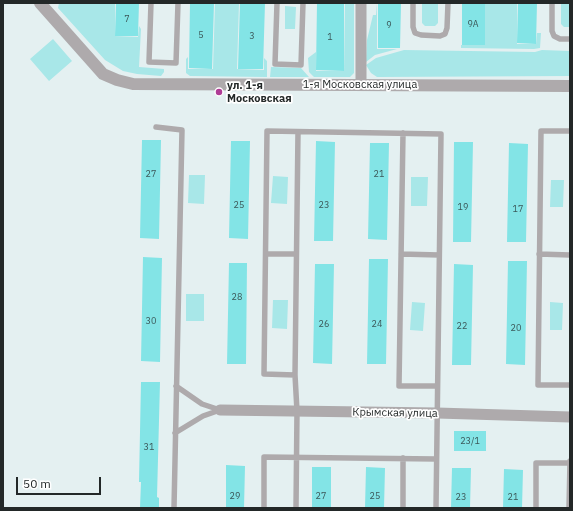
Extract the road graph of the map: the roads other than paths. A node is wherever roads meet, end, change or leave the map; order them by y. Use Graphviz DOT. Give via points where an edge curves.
graph roads {
  1 [pos="40,3"];
  2 [pos="151,3"];
  3 [pos="178,3"];
  4 [pos="277,3"];
  5 [pos="303,3"];
  6 [pos="361,3"];
  7 [pos="413,3"];
  8 [pos="448,3"];
  9 [pos="552,3"];
  10 [pos="570,39"];
  11 [pos="361,85"];
  12 [pos="570,86"];
  13 [pos="156,127"];
  14 [pos="570,131"];
  15 [pos="298,132"];
  16 [pos="404,133"];
  17 [pos="266,254"];
  18 [pos="296,254"];
  19 [pos="402,254"];
  20 [pos="539,254"];
  21 [pos="439,255"];
  22 [pos="570,255"];
  23 [pos="295,375"];
  24 [pos="570,385"];
  25 [pos="176,386"];
  26 [pos="437,386"];
  27 [pos="220,410"];
  28 [pos="297,411"];
  29 [pos="437,413"];
  30 [pos="570,417"];
  31 [pos="175,433"];
  32 [pos="296,457"];
  33 [pos="404,458"];
  34 [pos="436,459"];
  35 [pos="570,462"];
  36 [pos="174,508"];
  37 [pos="264,508"];
  38 [pos="296,508"];
  39 [pos="403,508"];
  40 [pos="436,508"];
  41 [pos="536,508"];
  42 [pos="569,508"];
  1 -- 11 [label="street, 1-я Московская улица" via="102,74 117,80 134,84"];
  2 -- 3 [label="lane" via="149,62 176,63"];
  4 -- 5 [label="lane" via="275,64 301,65"];
  6 -- 11 [label="street"];
  7 -- 8 [label="lane" via="415,33 440,36 445,34 448,28"];
  9 -- 10 [label="lane" via="554,36"];
  11 -- 12 [label="street, 1-я Московская улица"];
  13 -- 25 [label="lane" via="182,130"];
  14 -- 20 [label="lane" via="541,131"];
  15 -- 16 [label="lane"];
  15 -- 17 [label="lane" via="268,131"];
  15 -- 18 [label="lane"];
  16 -- 19 [label="lane"];
  16 -- 21 [label="lane" via="441,134"];
  17 -- 18 [label="lane"];
  17 -- 23 [label="lane" via="264,374"];
  18 -- 23 [label="lane"];
  19 -- 21 [label="lane"];
  19 -- 26 [label="lane" via="399,386"];
  20 -- 22 [label="lane"];
  20 -- 24 [label="lane" via="538,385"];
  21 -- 26 [label="lane"];
  23 -- 28 [label="lane"];
  25 -- 27 [label="lane" via="202,404"];
  25 -- 31 [label="lane"];
  26 -- 29 [label="lane"];
  27 -- 28 [label="street, Крымская улица"];
  27 -- 31 [label="lane" via="203,416"];
  28 -- 29 [label="street, Крымская улица"];
  28 -- 32 [label="lane"];
  29 -- 30 [label="street, Крымская улица"];
  29 -- 34 [label="lane"];
  31 -- 36 [label="lane"];
  32 -- 33 [label="lane"];
  32 -- 37 [label="lane" via="264,457"];
  32 -- 38 [label="lane"];
  33 -- 34 [label="lane"];
  33 -- 39 [label="lane"];
  34 -- 40 [label="lane"];
  35 -- 41 [label="lane" via="536,463"];
  35 -- 42 [label="lane"];
}
